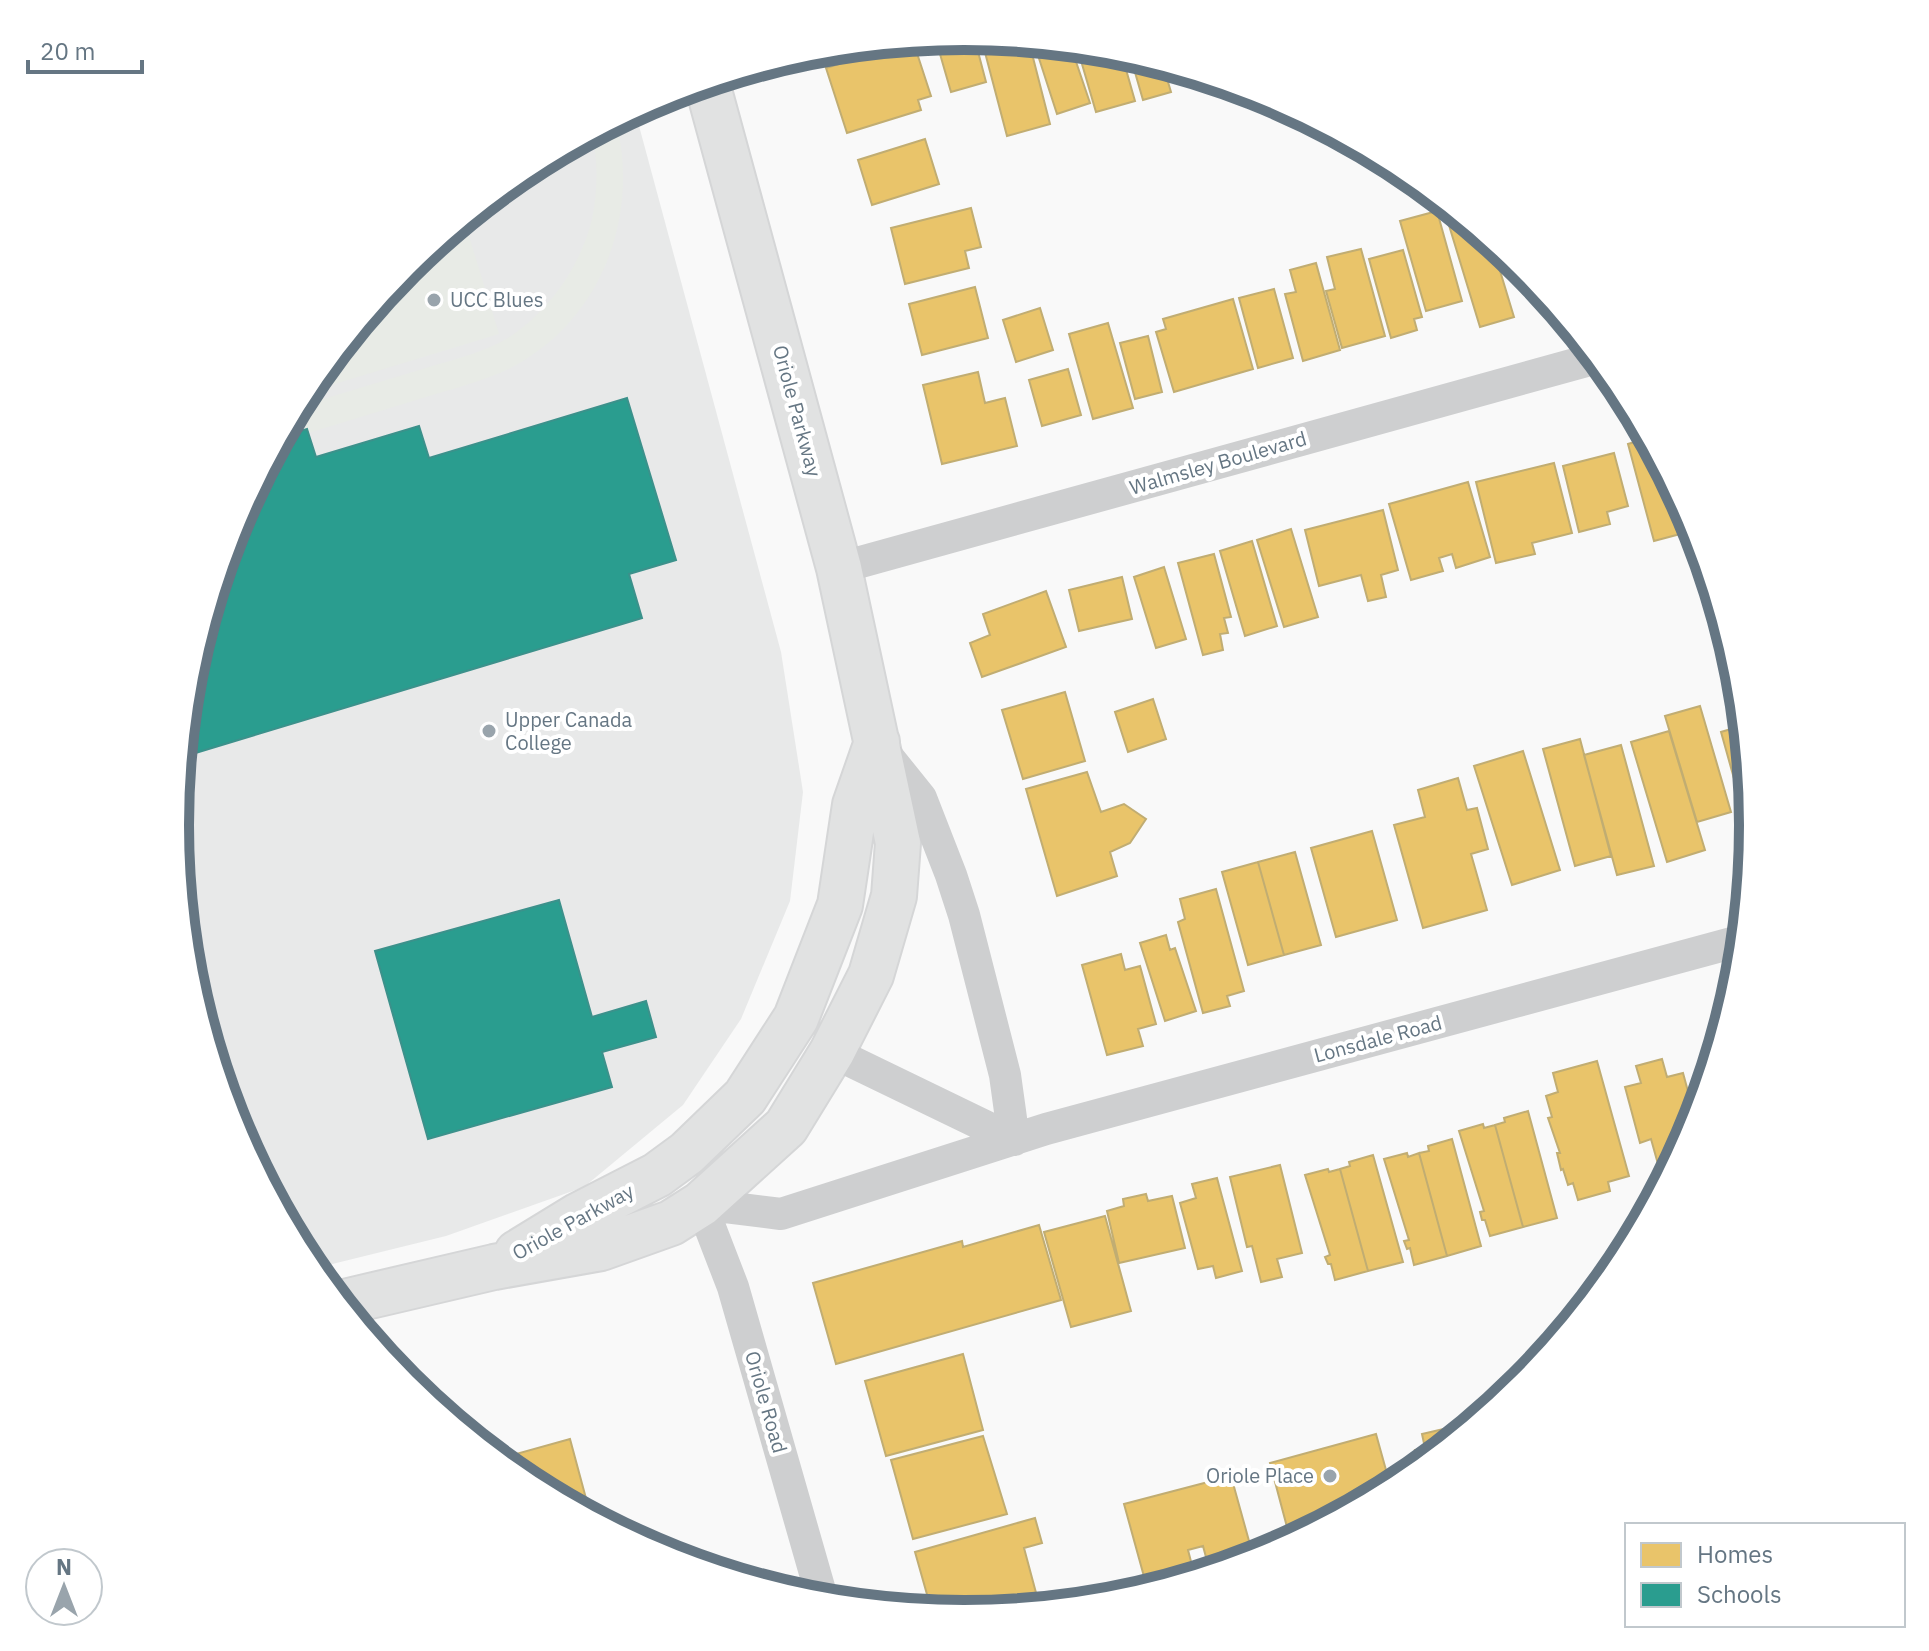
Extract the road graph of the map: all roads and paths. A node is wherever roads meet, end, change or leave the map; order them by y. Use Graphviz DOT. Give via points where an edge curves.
graph roads {
  1 [pos="710,93"];
  2 [pos="1586,361"];
  3 [pos="839,568"];
  4 [pos="877,742"];
  5 [pos="1730,943"];
  6 [pos="832,1052"];
  7 [pos="745,1097"];
  8 [pos="1014,1140"];
  9 [pos="701,1204"];
  10 [pos="494,1267"];
  11 [pos="351,1300"];
  12 [pos="819,1587"];
  1 -- 3 [label="main road, Oriole Parkway"];
  2 -- 3 [label="street, Walmsley Boulevard"];
  3 -- 4 [label="main road, Oriole Parkway"];
  4 -- 6 [label="main road, Oriole Parkway" via="898,843 894,896 871,975"];
  4 -- 7 [label="main road, Oriole Parkway" via="855,805 840,905 796,1018"];
  4 -- 8 [label="street, Oriole Parkway" via="921,798 955,888 1005,1075"];
  5 -- 8 [label="street, Lonsdale Road"];
  6 -- 8 [label="street"];
  6 -- 9 [label="main road, Oriole Parkway" via="786,1127"];
  7 -- 9 [label="main road" via="709,1141 696,1171"];
  7 -- 10 [label="main road, Oriole Parkway" via="657,1175"];
  8 -- 9 [label="street, Lonsdale Road" via="781,1214"];
  9 -- 10 [label="main road, Oriole Parkway" via="629,1240"];
  9 -- 12 [label="street, Oriole Road" via="733,1287"];
  10 -- 11 [label="main road"];
}
